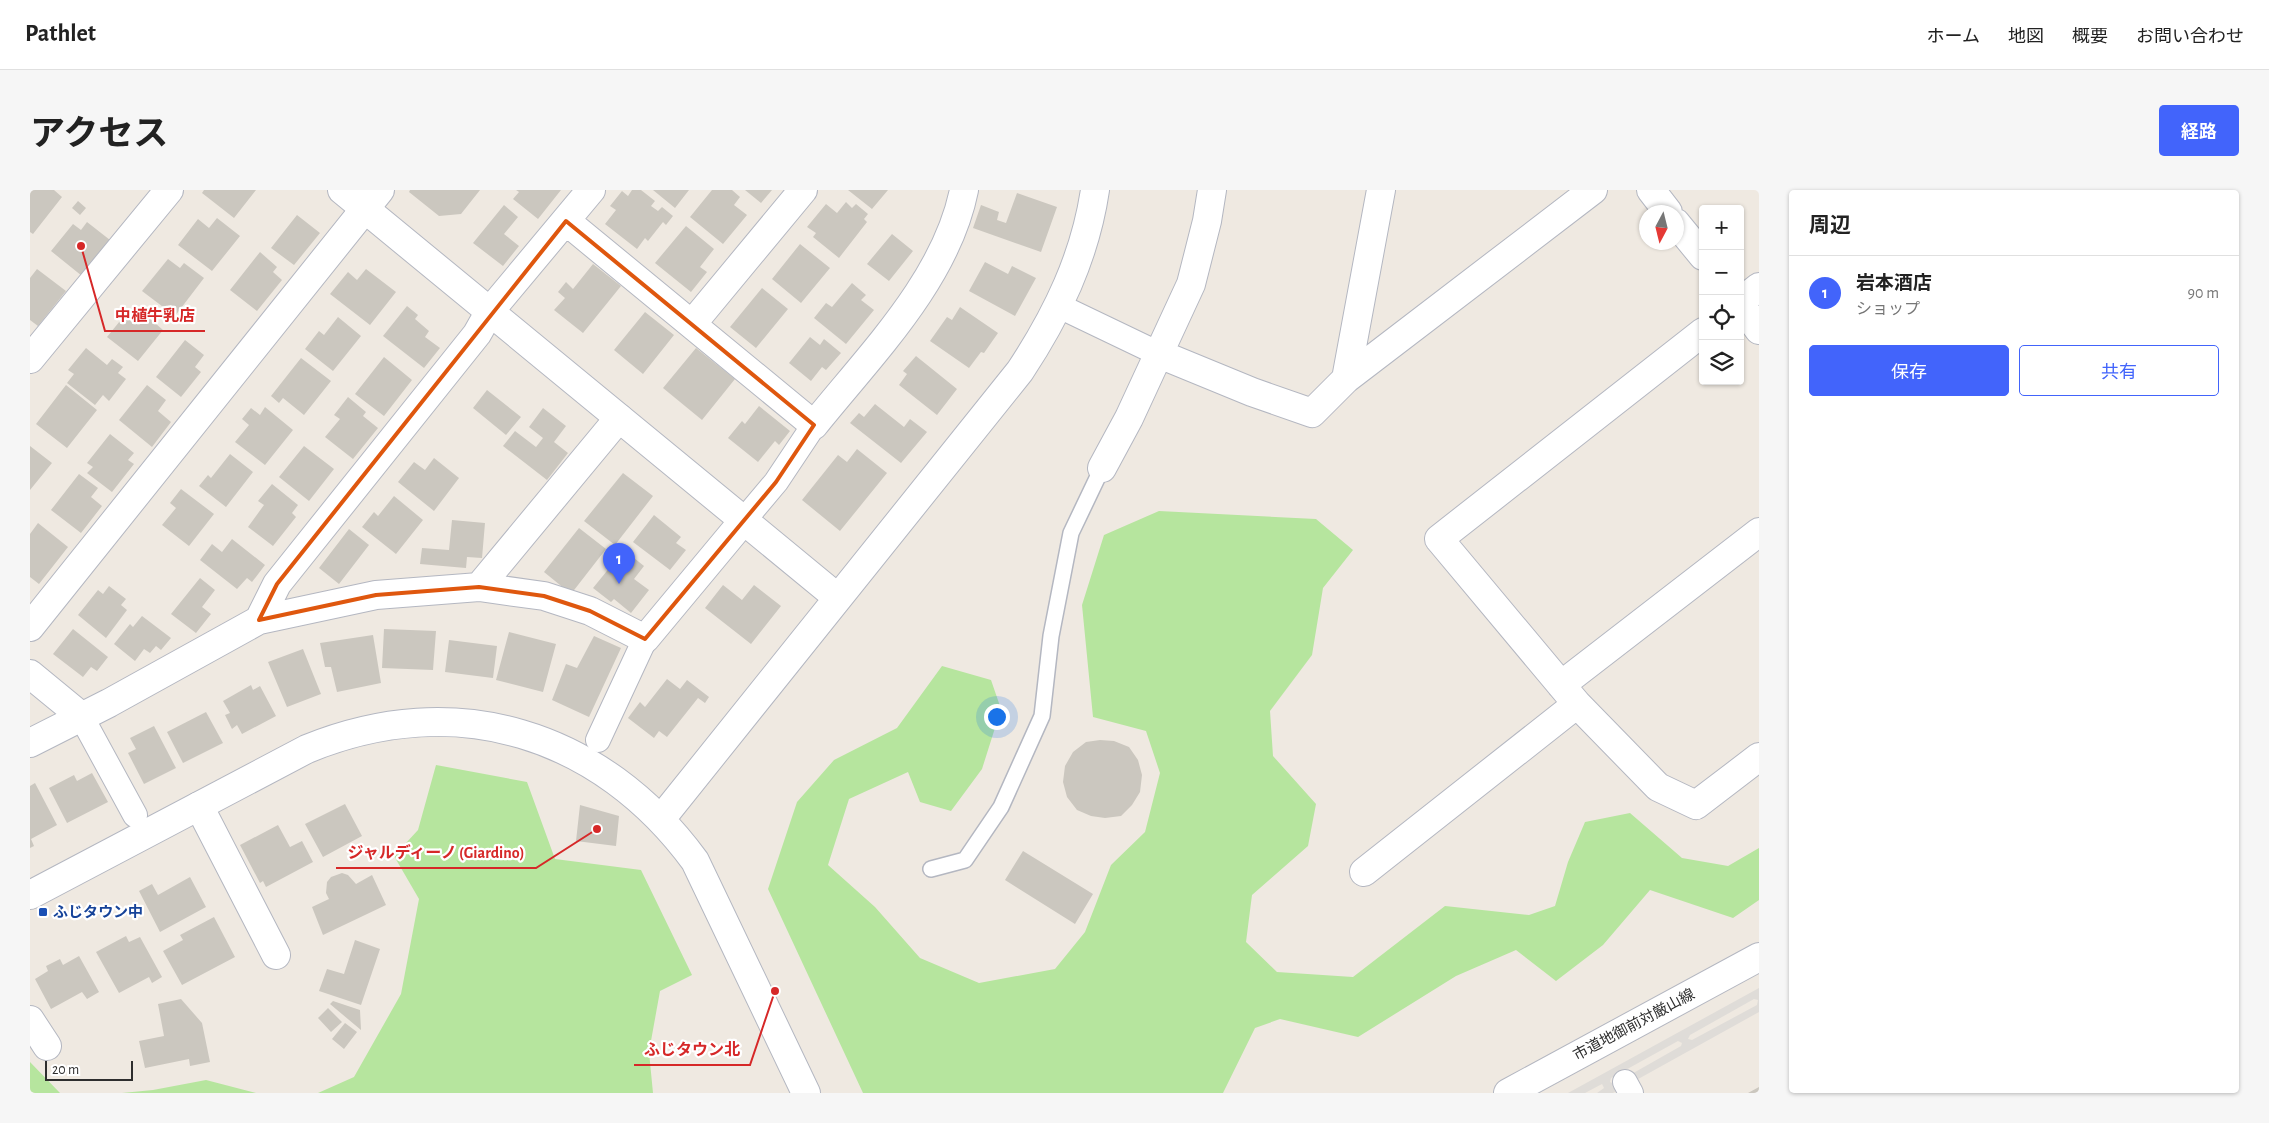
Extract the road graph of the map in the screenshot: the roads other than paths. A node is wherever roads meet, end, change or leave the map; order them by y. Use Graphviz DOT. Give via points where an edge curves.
graph roads {
  1 [pos="169,190"];
  2 [pos="342,190"];
  3 [pos="591,190"];
  4 [pos="804,190"];
  5 [pos="964,190"];
  6 [pos="1095,190"];
  7 [pos="1212,190"];
  8 [pos="1381,190"];
  9 [pos="1593,190"];
  10 [pos="1651,190"];
  11 [pos="372,199"];
  12 [pos="1663,205"];
  13 [pos="566,221"];
  14 [pos="1684,233"];
  15 [pos="1699,251"];
  16 [pos="1759,287"];
  17 [pos="1744,300"];
  18 [pos="1059,306"];
  19 [pos="1744,309"];
  20 [pos="490,312"];
  21 [pos="692,324"];
  22 [pos="1759,330"];
  23 [pos="1699,335"];
  24 [pos="1157,353"];
  25 [pos="30,359"];
  26 [pos="1346,379"];
  27 [pos="619,418"];
  28 [pos="814,425"];
  29 [pos="1102,468"];
  30 [pos="744,520"];
  31 [pos="1759,532"];
  32 [pos="479,587"];
  33 [pos="838,598"];
  34 [pos="259,620"];
  35 [pos="30,627"];
  36 [pos="645,640"];
  37 [pos="30,674"];
  38 [pos="1569,695"];
  39 [pos="82,716"];
  40 [pos="598,740"];
  41 [pos="30,743"];
  42 [pos="1759,757"];
  43 [pos="199,806"];
  44 [pos="135,815"];
  45 [pos="661,819"];
  46 [pos="931,869"];
  47 [pos="1364,872"];
  48 [pos="30,895"];
  49 [pos="276,955"];
  50 [pos="1759,957"];
  51 [pos="30,1020"];
  52 [pos="47,1046"];
  53 [pos="806,1093"];
  54 [pos="1508,1093"];
  1 -- 25 [label="street"];
  2 -- 11 [label="street"];
  3 -- 13 [label="street"];
  4 -- 21 [label="street"];
  5 -- 28 [label="street" via="951,234 921,291"];
  6 -- 18 [label="street" via="1081,251"];
  7 -- 24 [label="street" via="1191,284"];
  8 -- 26 [label="street"];
  9 -- 26 [label="street"];
  10 -- 12 [label="street"];
  11 -- 20 [label="street"];
  11 -- 35 [label="street"];
  13 -- 20 [label="street"];
  13 -- 21 [label="street"];
  14 -- 15 [label="street"];
  16 -- 17 [label="street"];
  18 -- 24 [label="street"];
  18 -- 33 [label="street" via="1020,371"];
  19 -- 22 [label="street"];
  20 -- 27 [label="street"];
  20 -- 34 [label="street" via="477,334 277,584"];
  21 -- 28 [label="street"];
  23 -- 38 [label="street" via="1439,539"];
  24 -- 26 [label="street" via="1312,413"];
  24 -- 29 [label="street" via="1129,418"];
  27 -- 30 [label="street"];
  27 -- 32 [label="street"];
  28 -- 30 [label="street" via="776,482"];
  29 -- 46 [label="lane" via="1071,533 1051,636 1042,716 1001,807 965,860"];
  30 -- 33 [label="street"];
  30 -- 36 [label="street"];
  31 -- 38 [label="street"];
  32 -- 34 [label="street" via="376,595"];
  32 -- 36 [label="street" via="544,596 590,611"];
  33 -- 45 [label="street"];
  34 -- 39 [label="street"];
  36 -- 40 [label="street"];
  37 -- 39 [label="street"];
  38 -- 42 [label="street" via="1658,787 1696,805"];
  38 -- 47 [label="street"];
  39 -- 41 [label="street"];
  39 -- 44 [label="street"];
  43 -- 45 [label="street" via="326,742 384,726 443,722 502,729 559,748 612,777"];
  43 -- 48 [label="street"];
  43 -- 49 [label="street"];
  45 -- 53 [label="street" via="695,861"];
  50 -- 54 [label="street, 市道地御前対厳山線"];
  51 -- 52 [label="street"];
}
